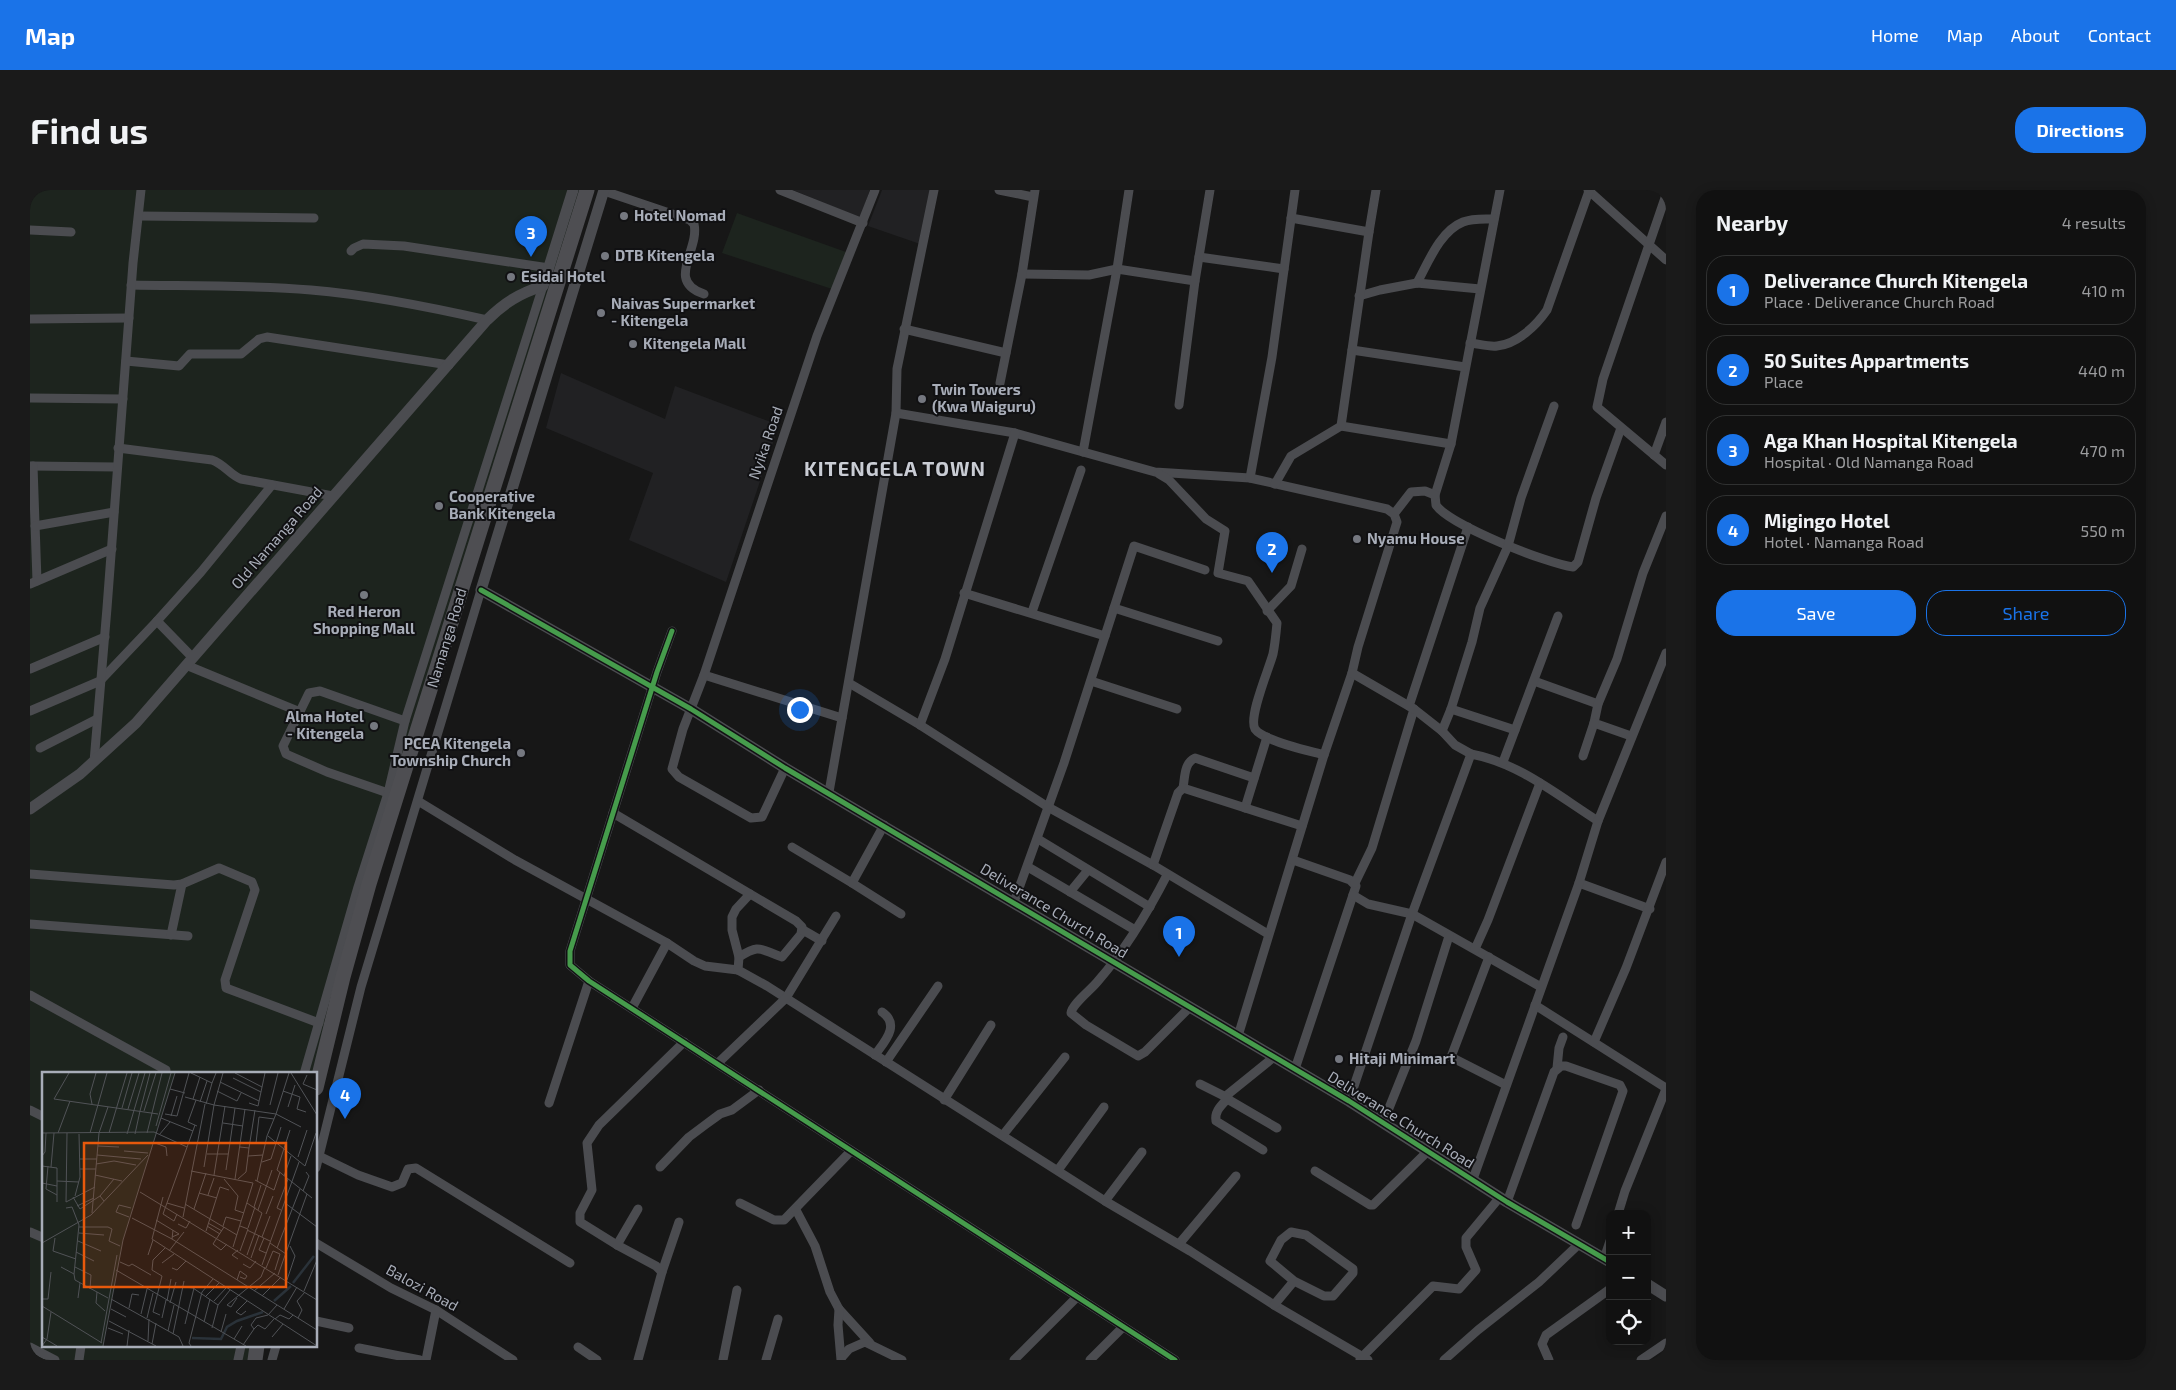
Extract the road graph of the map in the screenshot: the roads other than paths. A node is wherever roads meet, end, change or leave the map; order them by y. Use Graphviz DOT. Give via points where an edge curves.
graph roads {
  1 [pos="141,190"];
  2 [pos="573,190"];
  3 [pos="587,190"];
  4 [pos="604,190"];
  5 [pos="780,190"];
  6 [pos="875,190"];
  7 [pos="934,190"];
  8 [pos="999,190"];
  9 [pos="1129,190"];
  10 [pos="1210,190"];
  11 [pos="1296,190"];
  12 [pos="1376,190"];
  13 [pos="1500,190"];
  14 [pos="1588,190"];
  15 [pos="1034,193"];
  16 [pos="1666,196"];
  17 [pos="139,216"];
  18 [pos="314,218"];
  19 [pos="1291,218"];
  20 [pos="1494,219"];
  21 [pos="863,223"];
  22 [pos="30,230"];
  23 [pos="71,232"];
  24 [pos="1369,232"];
  25 [pos="1649,247"];
  26 [pos="351,251"];
  27 [pos="1199,257"];
  28 [pos="1666,260"];
  29 [pos="549,268"];
  30 [pos="1116,269"];
  31 [pos="1284,269"];
  32 [pos="1022,274"];
  33 [pos="1195,281"];
  34 [pos="1417,283"];
  35 [pos="131,285"];
  36 [pos="543,286"];
  37 [pos="1480,289"];
  38 [pos="704,294"];
  39 [pos="1360,296"];
  40 [pos="129,318"];
  41 [pos="30,320"];
  42 [pos="488,320"];
  43 [pos="904,329"];
  44 [pos="1470,343"];
  45 [pos="1352,350"];
  46 [pos="1006,353"];
  47 [pos="126,361"];
  48 [pos="449,365"];
  49 [pos="1465,367"];
  50 [pos="1000,383"];
  51 [pos="30,398"];
  52 [pos="122,400"];
  53 [pos="1179,405"];
  54 [pos="1554,406"];
  55 [pos="896,413"];
  56 [pos="1666,422"];
  57 [pos="1341,426"];
  58 [pos="1621,428"];
  59 [pos="1015,433"];
  60 [pos="1451,444"];
  61 [pos="118,448"];
  62 [pos="1083,452"];
  63 [pos="1654,455"];
  64 [pos="495,460"];
  65 [pos="1666,465"];
  66 [pos="32,466"];
  67 [pos="117,467"];
  68 [pos="1081,470"];
  69 [pos="1155,472"];
  70 [pos="1250,478"];
  71 [pos="1276,484"];
  72 [pos="272,485"];
  73 [pos="1436,494"];
  74 [pos="333,496"];
  75 [pos="114,512"];
  76 [pos="1394,514"];
  77 [pos="1666,516"];
  78 [pos="35,526"];
  79 [pos="1468,527"];
  80 [pos="1508,546"];
  81 [pos="1302,548"];
  82 [pos="112,549"];
  83 [pos="1205,570"];
  84 [pos="459,573"];
  85 [pos="34,583"];
  86 [pos="481,590"];
  87 [pos="964,593"];
  88 [pos="1114,608"];
  89 [pos="1267,611"];
  90 [pos="1032,612"];
  91 [pos="1558,616"];
  92 [pos="157,621"];
  93 [pos="672,631"];
  94 [pos="1105,636"];
  95 [pos="105,637"];
  96 [pos="1218,641"];
  97 [pos="1666,653"];
  98 [pos="189,661"];
  99 [pos="30,670"];
  100 [pos="1352,673"];
  101 [pos="704,676"];
  102 [pos="1662,676"];
  103 [pos="1091,680"];
  104 [pos="100,681"];
  105 [pos="1534,681"];
  106 [pos="849,683"];
  107 [pos="653,688"];
  108 [pos="1598,704"];
  109 [pos="1412,707"];
  110 [pos="691,709"];
  111 [pos="1177,709"];
  112 [pos="1451,709"];
  113 [pos="30,711"];
  114 [pos="300,712"];
  115 [pos="842,718"];
  116 [pos="97,719"];
  117 [pos="405,721"];
  118 [pos="1594,723"];
  119 [pos="920,725"];
  120 [pos="1515,730"];
  121 [pos="1442,731"];
  122 [pos="1631,736"];
  123 [pos="1266,737"];
  124 [pos="40,748"];
  125 [pos="1471,754"];
  126 [pos="1324,755"];
  127 [pos="1583,756"];
  128 [pos="94,762"];
  129 [pos="1503,762"];
  130 [pos="785,768"];
  131 [pos="1254,778"];
  132 [pos="1540,783"];
  133 [pos="1183,788"];
  134 [pos="829,792"];
  135 [pos="388,793"];
  136 [pos="418,801"];
  137 [pos="1048,807"];
  138 [pos="1244,808"];
  139 [pos="30,809"];
  140 [pos="614,813"];
  141 [pos="1598,821"];
  142 [pos="884,825"];
  143 [pos="1302,826"];
  144 [pos="1038,839"];
  145 [pos="792,846"];
  146 [pos="1293,860"];
  147 [pos="1666,862"];
  148 [pos="1153,864"];
  149 [pos="1028,867"];
  150 [pos="1088,870"];
  151 [pos="30,874"];
  152 [pos="1167,875"];
  153 [pos="852,883"];
  154 [pos="1355,883"];
  155 [pos="1579,883"];
  156 [pos="182,884"];
  157 [pos="1070,892"];
  158 [pos="750,894"];
  159 [pos="1353,895"];
  160 [pos="587,898"];
  161 [pos="1014,902"];
  162 [pos="1150,907"];
  163 [pos="1650,909"];
  164 [pos="901,914"];
  165 [pos="1412,914"];
  166 [pos="836,916"];
  167 [pos="30,924"];
  168 [pos="803,930"];
  169 [pos="1135,930"];
  170 [pos="1268,934"];
  171 [pos="171,935"];
  172 [pos="188,936"];
  173 [pos="1449,936"];
  174 [pos="822,941"];
  175 [pos="667,942"];
  176 [pos="1475,949"];
  177 [pos="739,956"];
  178 [pos="1489,957"];
  179 [pos="1115,962"];
  180 [pos="738,970"];
  181 [pos="589,981"];
  182 [pos="938,986"];
  183 [pos="1541,987"];
  184 [pos="30,995"];
  185 [pos="786,998"];
  186 [pos="1535,1006"];
  187 [pos="1190,1007"];
  188 [pos="632,1008"];
  189 [pos="882,1012"];
  190 [pos="319,1023"];
  191 [pos="991,1025"];
  192 [pos="1238,1036"];
  193 [pos="1563,1037"];
  194 [pos="684,1042"];
  195 [pos="1594,1042"];
  196 [pos="875,1055"];
  197 [pos="1064,1057"];
  198 [pos="1274,1057"];
  199 [pos="886,1062"];
  200 [pos="718,1063"];
  201 [pos="1557,1068"];
  202 [pos="1294,1069"];
  203 [pos="166,1070"];
  204 [pos="305,1072"];
  205 [pos="318,1080"];
  206 [pos="1200,1084"];
  207 [pos="1506,1085"];
  208 [pos="1666,1089"];
  209 [pos="759,1090"];
  210 [pos="1228,1098"];
  211 [pos="944,1100"];
  212 [pos="1349,1101"];
  213 [pos="549,1103"];
  214 [pos="1104,1107"];
  215 [pos="30,1110"];
  216 [pos="42,1116"];
  217 [pos="1384,1123"];
  218 [pos="1277,1128"];
  219 [pos="1003,1135"];
  220 [pos="1263,1150"];
  221 [pos="851,1151"];
  222 [pos="1428,1151"];
  223 [pos="1142,1152"];
  224 [pos="319,1156"];
  225 [pos="318,1160"];
  226 [pos="660,1167"];
  227 [pos="1058,1170"];
  228 [pos="1315,1171"];
  229 [pos="1236,1176"];
  230 [pos="1472,1179"];
  231 [pos="1503,1200"];
  232 [pos="1105,1201"];
  233 [pos="740,1203"];
  234 [pos="638,1209"];
  235 [pos="796,1210"];
  236 [pos="1619,1210"];
  237 [pos="679,1222"];
  238 [pos="1576,1225"];
  239 [pos="30,1232"];
  240 [pos="42,1237"];
  241 [pos="318,1244"];
  242 [pos="1180,1244"];
  243 [pos="1579,1244"];
  244 [pos="617,1245"];
  245 [pos="1606,1259"];
  246 [pos="570,1263"];
  247 [pos="662,1272"];
  248 [pos="1294,1281"];
  249 [pos="1651,1287"];
  250 [pos="737,1290"];
  251 [pos="1606,1292"];
  252 [pos="1077,1296"];
  253 [pos="1666,1296"];
  254 [pos="1274,1305"];
  255 [pos="839,1309"];
  256 [pos="436,1310"];
  257 [pos="778,1318"];
  258 [pos="318,1321"];
  259 [pos="1123,1327"];
  260 [pos="349,1328"];
  261 [pos="870,1343"];
  262 [pos="1666,1343"];
  263 [pos="30,1347"];
  264 [pos="578,1347"];
  265 [pos="359,1348"];
  266 [pos="841,1359"];
  267 [pos="1363,1359"];
  268 [pos="55,1360"];
  269 [pos="420,1360"];
  270 [pos="426,1360"];
  271 [pos="513,1360"];
  272 [pos="597,1360"];
  273 [pos="638,1360"];
  274 [pos="723,1360"];
  275 [pos="766,1360"];
  276 [pos="902,1360"];
  277 [pos="1014,1360"];
  278 [pos="1090,1360"];
  279 [pos="1175,1360"];
  280 [pos="1444,1360"];
  281 [pos="1549,1360"];
  282 [pos="1641,1360"];
  1 -- 17 [label="street"];
  2 -- 29 [label="street"];
  3 -- 64 [label="highway, Namanga Road"];
  4 -- 38 [label="street" via="694,224 695,239 684,273 688,285"];
  4 -- 86 [label="street"];
  5 -- 21 [label="street"];
  6 -- 21 [label="street, Nyika Road"];
  7 -- 43 [label="street"];
  8 -- 15 [label="street"];
  9 -- 30 [label="street"];
  10 -- 27 [label="street"];
  11 -- 19 [label="street"];
  12 -- 24 [label="street"];
  13 -- 20 [label="street"];
  14 -- 25 [label="street"];
  14 -- 44 [label="street" via="1547,310 1516,339 1506,344"];
  15 -- 32 [label="street"];
  16 -- 25 [label="street"];
  17 -- 18 [label="street"];
  17 -- 35 [label="street"];
  19 -- 24 [label="street"];
  19 -- 31 [label="street"];
  20 -- 34 [label="street" via="1475,219 1455,226 1435,250"];
  20 -- 37 [label="street"];
  21 -- 101 [label="street, Nyika Road" via="817,336"];
  22 -- 23 [label="street"];
  24 -- 39 [label="street"];
  25 -- 28 [label="street"];
  25 -- 58 [label="street" via="1597,400 1601,411"];
  26 -- 29 [label="street" via="363,244 385,245"];
  27 -- 31 [label="street"];
  27 -- 33 [label="street"];
  29 -- 36 [label="street"];
  30 -- 32 [label="street" via="1088,274"];
  30 -- 33 [label="street"];
  30 -- 62 [label="street"];
  31 -- 70 [label="street"];
  32 -- 46 [label="street"];
  33 -- 53 [label="street"];
  34 -- 37 [label="street"];
  34 -- 39 [label="street"];
  35 -- 40 [label="street"];
  35 -- 42 [label="street" via="311,290"];
  36 -- 42 [label="street, Old Namanga Road" via="514,297"];
  36 -- 64 [label="street"];
  37 -- 44 [label="street"];
  39 -- 45 [label="street"];
  40 -- 41 [label="street"];
  40 -- 47 [label="street"];
  42 -- 48 [label="street, Old Namanga Road"];
  43 -- 46 [label="street"];
  43 -- 55 [label="street" via="897,369"];
  44 -- 49 [label="street"];
  45 -- 49 [label="street"];
  45 -- 57 [label="street"];
  46 -- 50 [label="street"];
  47 -- 48 [label="street" via="179,366 190,354 241,354 267,336"];
  47 -- 52 [label="street"];
  48 -- 74 [label="street, Old Namanga Road"];
  49 -- 60 [label="street"];
  51 -- 52 [label="street"];
  52 -- 61 [label="street"];
  54 -- 80 [label="street" via="1521,498"];
  55 -- 59 [label="street"];
  55 -- 106 [label="street"];
  56 -- 63 [label="street"];
  57 -- 60 [label="street"];
  57 -- 71 [label="street" via="1291,456"];
  58 -- 63 [label="street"];
  58 -- 80 [label="street" via="1576,565 1570,567"];
  59 -- 62 [label="street"];
  59 -- 87 [label="street"];
  60 -- 73 [label="street"];
  61 -- 67 [label="street"];
  61 -- 72 [label="street" via="212,460 225,466 234,476"];
  62 -- 69 [label="street"];
  63 -- 65 [label="street"];
  64 -- 84 [label="highway, Namanga Road"];
  66 -- 67 [label="street"];
  66 -- 78 [label="street"];
  67 -- 75 [label="street"];
  68 -- 90 [label="street"];
  69 -- 70 [label="street"];
  69 -- 89 [label="street" via="1168,480 1206,519 1225,531 1218,573 1248,581"];
  70 -- 71 [label="street"];
  71 -- 76 [label="street"];
  72 -- 74 [label="street"];
  72 -- 92 [label="street"];
  73 -- 76 [label="street" via="1411,492"];
  73 -- 79 [label="street" via="1438,509"];
  74 -- 98 [label="street, Old Namanga Road"];
  75 -- 78 [label="street"];
  75 -- 82 [label="street"];
  76 -- 100 [label="street" via="1397,522"];
  77 -- 108 [label="street" via="1642,573 1617,659"];
  78 -- 85 [label="street"];
  79 -- 80 [label="street"];
  79 -- 109 [label="street"];
  80 -- 112 [label="street" via="1480,608"];
  81 -- 89 [label="street" via="1291,586"];
  82 -- 85 [label="street"];
  82 -- 95 [label="street"];
  83 -- 88 [label="street" via="1134,546"];
  84 -- 117 [label="street"];
  84 -- 205 [label="highway, Namanga Road" via="343,977"];
  86 -- 107 [label="street, Deliverance Church Road"];
  86 -- 136 [label="street"];
  87 -- 90 [label="street"];
  87 -- 119 [label="street" via="945,659"];
  88 -- 94 [label="street"];
  88 -- 96 [label="street"];
  89 -- 123 [label="street" via="1277,623 1273,655 1253,722 1256,730"];
  90 -- 94 [label="street"];
  91 -- 105 [label="street"];
  92 -- 98 [label="street"];
  92 -- 104 [label="street"];
  93 -- 107 [label="street"];
  94 -- 103 [label="street"];
  95 -- 99 [label="street"];
  95 -- 104 [label="street"];
  97 -- 102 [label="street"];
  98 -- 114 [label="street"];
  98 -- 128 [label="street, Old Namanga Road" via="136,723"];
  100 -- 109 [label="street"];
  100 -- 126 [label="street"];
  101 -- 110 [label="street, Nyika Road"];
  101 -- 115 [label="street"];
  102 -- 122 [label="street"];
  103 -- 111 [label="street"];
  103 -- 137 [label="street"];
  104 -- 113 [label="street"];
  104 -- 116 [label="street"];
  105 -- 108 [label="street"];
  105 -- 120 [label="street"];
  106 -- 115 [label="street"];
  106 -- 119 [label="street"];
  107 -- 110 [label="street, Deliverance Church Road"];
  107 -- 140 [label="street"];
  108 -- 118 [label="street"];
  109 -- 121 [label="street"];
  109 -- 154 [label="street" via="1372,848"];
  110 -- 130 [label="street, Deliverance Church Road"];
  110 -- 130 [label="street, Nyika Road" via="672,765 673,772 679,777 758,819 762,817"];
  112 -- 120 [label="street"];
  112 -- 121 [label="street"];
  114 -- 117 [label="street" via="309,693 317,690"];
  114 -- 135 [label="street" via="283,746 286,754"];
  115 -- 134 [label="street"];
  116 -- 124 [label="street"];
  116 -- 128 [label="street"];
  117 -- 135 [label="street"];
  118 -- 122 [label="street"];
  118 -- 127 [label="street"];
  119 -- 137 [label="street"];
  120 -- 129 [label="street"];
  121 -- 125 [label="street" via="1455,745"];
  122 -- 141 [label="street"];
  123 -- 126 [label="street"];
  123 -- 131 [label="street"];
  125 -- 129 [label="street"];
  125 -- 165 [label="street"];
  126 -- 143 [label="street"];
  128 -- 139 [label="street, Old Namanga Road"];
  129 -- 132 [label="street"];
  130 -- 134 [label="street, Deliverance Church Road"];
  131 -- 133 [label="street" via="1195,758 1187,765"];
  131 -- 138 [label="street"];
  132 -- 141 [label="street"];
  132 -- 176 [label="street"];
  133 -- 138 [label="street"];
  133 -- 148 [label="street" via="1178,793"];
  134 -- 142 [label="street, Deliverance Church Road"];
  135 -- 190 [label="street"];
  136 -- 160 [label="street" via="553,882"];
  136 -- 224 [label="street" via="361,987"];
  137 -- 144 [label="street"];
  137 -- 148 [label="street"];
  138 -- 143 [label="street"];
  140 -- 158 [label="street"];
  140 -- 160 [label="street"];
  141 -- 155 [label="street"];
  142 -- 153 [label="street"];
  142 -- 161 [label="street, Deliverance Church Road"];
  143 -- 146 [label="street"];
  144 -- 149 [label="street"];
  144 -- 150 [label="street"];
  145 -- 153 [label="street"];
  146 -- 154 [label="street"];
  146 -- 170 [label="street"];
  147 -- 163 [label="street"];
  148 -- 152 [label="street"];
  149 -- 157 [label="street"];
  149 -- 161 [label="street"];
  150 -- 157 [label="street"];
  150 -- 162 [label="street"];
  151 -- 156 [label="street"];
  152 -- 162 [label="street"];
  152 -- 170 [label="street"];
  153 -- 164 [label="street"];
  154 -- 159 [label="street"];
  155 -- 163 [label="street"];
  155 -- 183 [label="street"];
  156 -- 171 [label="street"];
  156 -- 190 [label="street" via="219,868 252,882 255,890 225,980 226,988"];
  157 -- 169 [label="street"];
  158 -- 168 [label="street" via="796,921"];
  158 -- 177 [label="street" via="732,917"];
  159 -- 165 [label="street" via="1368,904"];
  159 -- 202 [label="street"];
  160 -- 175 [label="street"];
  160 -- 181 [label="street" via="569,958 570,965"];
  161 -- 179 [label="street, Deliverance Church Road"];
  162 -- 169 [label="street"];
  163 -- 195 [label="street"];
  165 -- 173 [label="street"];
  165 -- 212 [label="street"];
  166 -- 174 [label="street"];
  167 -- 171 [label="street"];
  168 -- 174 [label="street"];
  168 -- 177 [label="street" via="782,957 759,948"];
  169 -- 179 [label="street"];
  170 -- 192 [label="street"];
  171 -- 172 [label="street"];
  173 -- 176 [label="street"];
  173 -- 217 [label="street" via="1416,1041"];
  174 -- 185 [label="street"];
  175 -- 180 [label="street" via="704,966"];
  175 -- 188 [label="street"];
  176 -- 178 [label="street"];
  177 -- 180 [label="street"];
  178 -- 183 [label="street"];
  178 -- 207 [label="street" via="1451,1057"];
  179 -- 187 [label="street, Deliverance Church Road"];
  179 -- 187 [label="street" via="1071,1013 1133,1054 1138,1056 1145,1052"];
  180 -- 185 [label="street"];
  181 -- 188 [label="street"];
  181 -- 213 [label="street"];
  182 -- 199 [label="street"];
  183 -- 186 [label="street"];
  184 -- 203 [label="street"];
  185 -- 196 [label="street"];
  185 -- 200 [label="street"];
  186 -- 195 [label="street"];
  186 -- 207 [label="street"];
  187 -- 192 [label="street, Deliverance Church Road"];
  188 -- 194 [label="street"];
  189 -- 196 [label="street" via="888,1016 892,1028"];
  190 -- 204 [label="street"];
  191 -- 211 [label="street"];
  192 -- 198 [label="street, Deliverance Church Road"];
  193 -- 201 [label="street"];
  194 -- 200 [label="street"];
  194 -- 244 [label="street" via="600,1125 587,1142 592,1190 580,1222"];
  195 -- 208 [label="street"];
  196 -- 199 [label="street"];
  197 -- 219 [label="street"];
  198 -- 202 [label="street, Deliverance Church Road"];
  198 -- 210 [label="street" via="1228,1093"];
  199 -- 211 [label="street"];
  200 -- 209 [label="street"];
  201 -- 231 [label="street"];
  201 -- 238 [label="street" via="1566,1066 1620,1085 1623,1091"];
  202 -- 212 [label="street, Deliverance Church Road"];
  206 -- 210 [label="street"];
  207 -- 230 [label="street"];
  208 -- 236 [label="street"];
  209 -- 221 [label="street"];
  209 -- 226 [label="street" via="689,1137"];
  210 -- 218 [label="street"];
  210 -- 220 [label="street" via="1216,1111 1216,1121"];
  211 -- 219 [label="street"];
  212 -- 217 [label="street, Deliverance Church Road"];
  214 -- 227 [label="street"];
  215 -- 216 [label="street"];
  217 -- 222 [label="street, Deliverance Church Road"];
  219 -- 227 [label="street"];
  221 -- 235 [label="street"];
  221 -- 252 [label="street"];
  222 -- 228 [label="street" via="1374,1205"];
  222 -- 230 [label="street, Deliverance Church Road"];
  223 -- 232 [label="street"];
  224 -- 225 [label="street"];
  224 -- 246 [label="street" via="392,1187 402,1184 408,1169 416,1168"];
  227 -- 232 [label="street"];
  229 -- 242 [label="street"];
  230 -- 231 [label="street, Deliverance Church Road"];
  231 -- 243 [label="street, Deliverance Church Road"];
  231 -- 267 [label="street" via="1466,1238 1466,1248 1476,1270 1468,1281 1459,1289 1433,1286"];
  232 -- 242 [label="street"];
  233 -- 235 [label="street" via="779,1221"];
  234 -- 244 [label="street"];
  235 -- 255 [label="street"];
  237 -- 247 [label="street"];
  239 -- 240 [label="street"];
  241 -- 256 [label="street, Balozi Road" via="391,1288"];
  242 -- 254 [label="street"];
  243 -- 245 [label="street, Deliverance Church Road"];
  243 -- 280 [label="street" via="1539,1282"];
  244 -- 247 [label="street"];
  247 -- 273 [label="street"];
  248 -- 248 [label="street" via="1324,1296 1333,1296 1353,1269 1306,1236 1291,1232 1281,1240 1270,1261"];
  248 -- 254 [label="street"];
  249 -- 253 [label="street"];
  250 -- 274 [label="street"];
  251 -- 281 [label="street" via="1546,1335 1542,1344"];
  252 -- 259 [label="street"];
  252 -- 277 [label="street"];
  254 -- 267 [label="street"];
  255 -- 261 [label="street"];
  255 -- 266 [label="street"];
  256 -- 270 [label="street"];
  256 -- 271 [label="street, Balozi Road"];
  257 -- 275 [label="street"];
  258 -- 260 [label="street"];
  259 -- 278 [label="street"];
  259 -- 279 [label="street"];
  261 -- 266 [label="street" via="855,1346"];
  261 -- 276 [label="street"];
  262 -- 282 [label="street"];
  263 -- 268 [label="street"];
  264 -- 272 [label="street"];
  265 -- 269 [label="street"];
}
